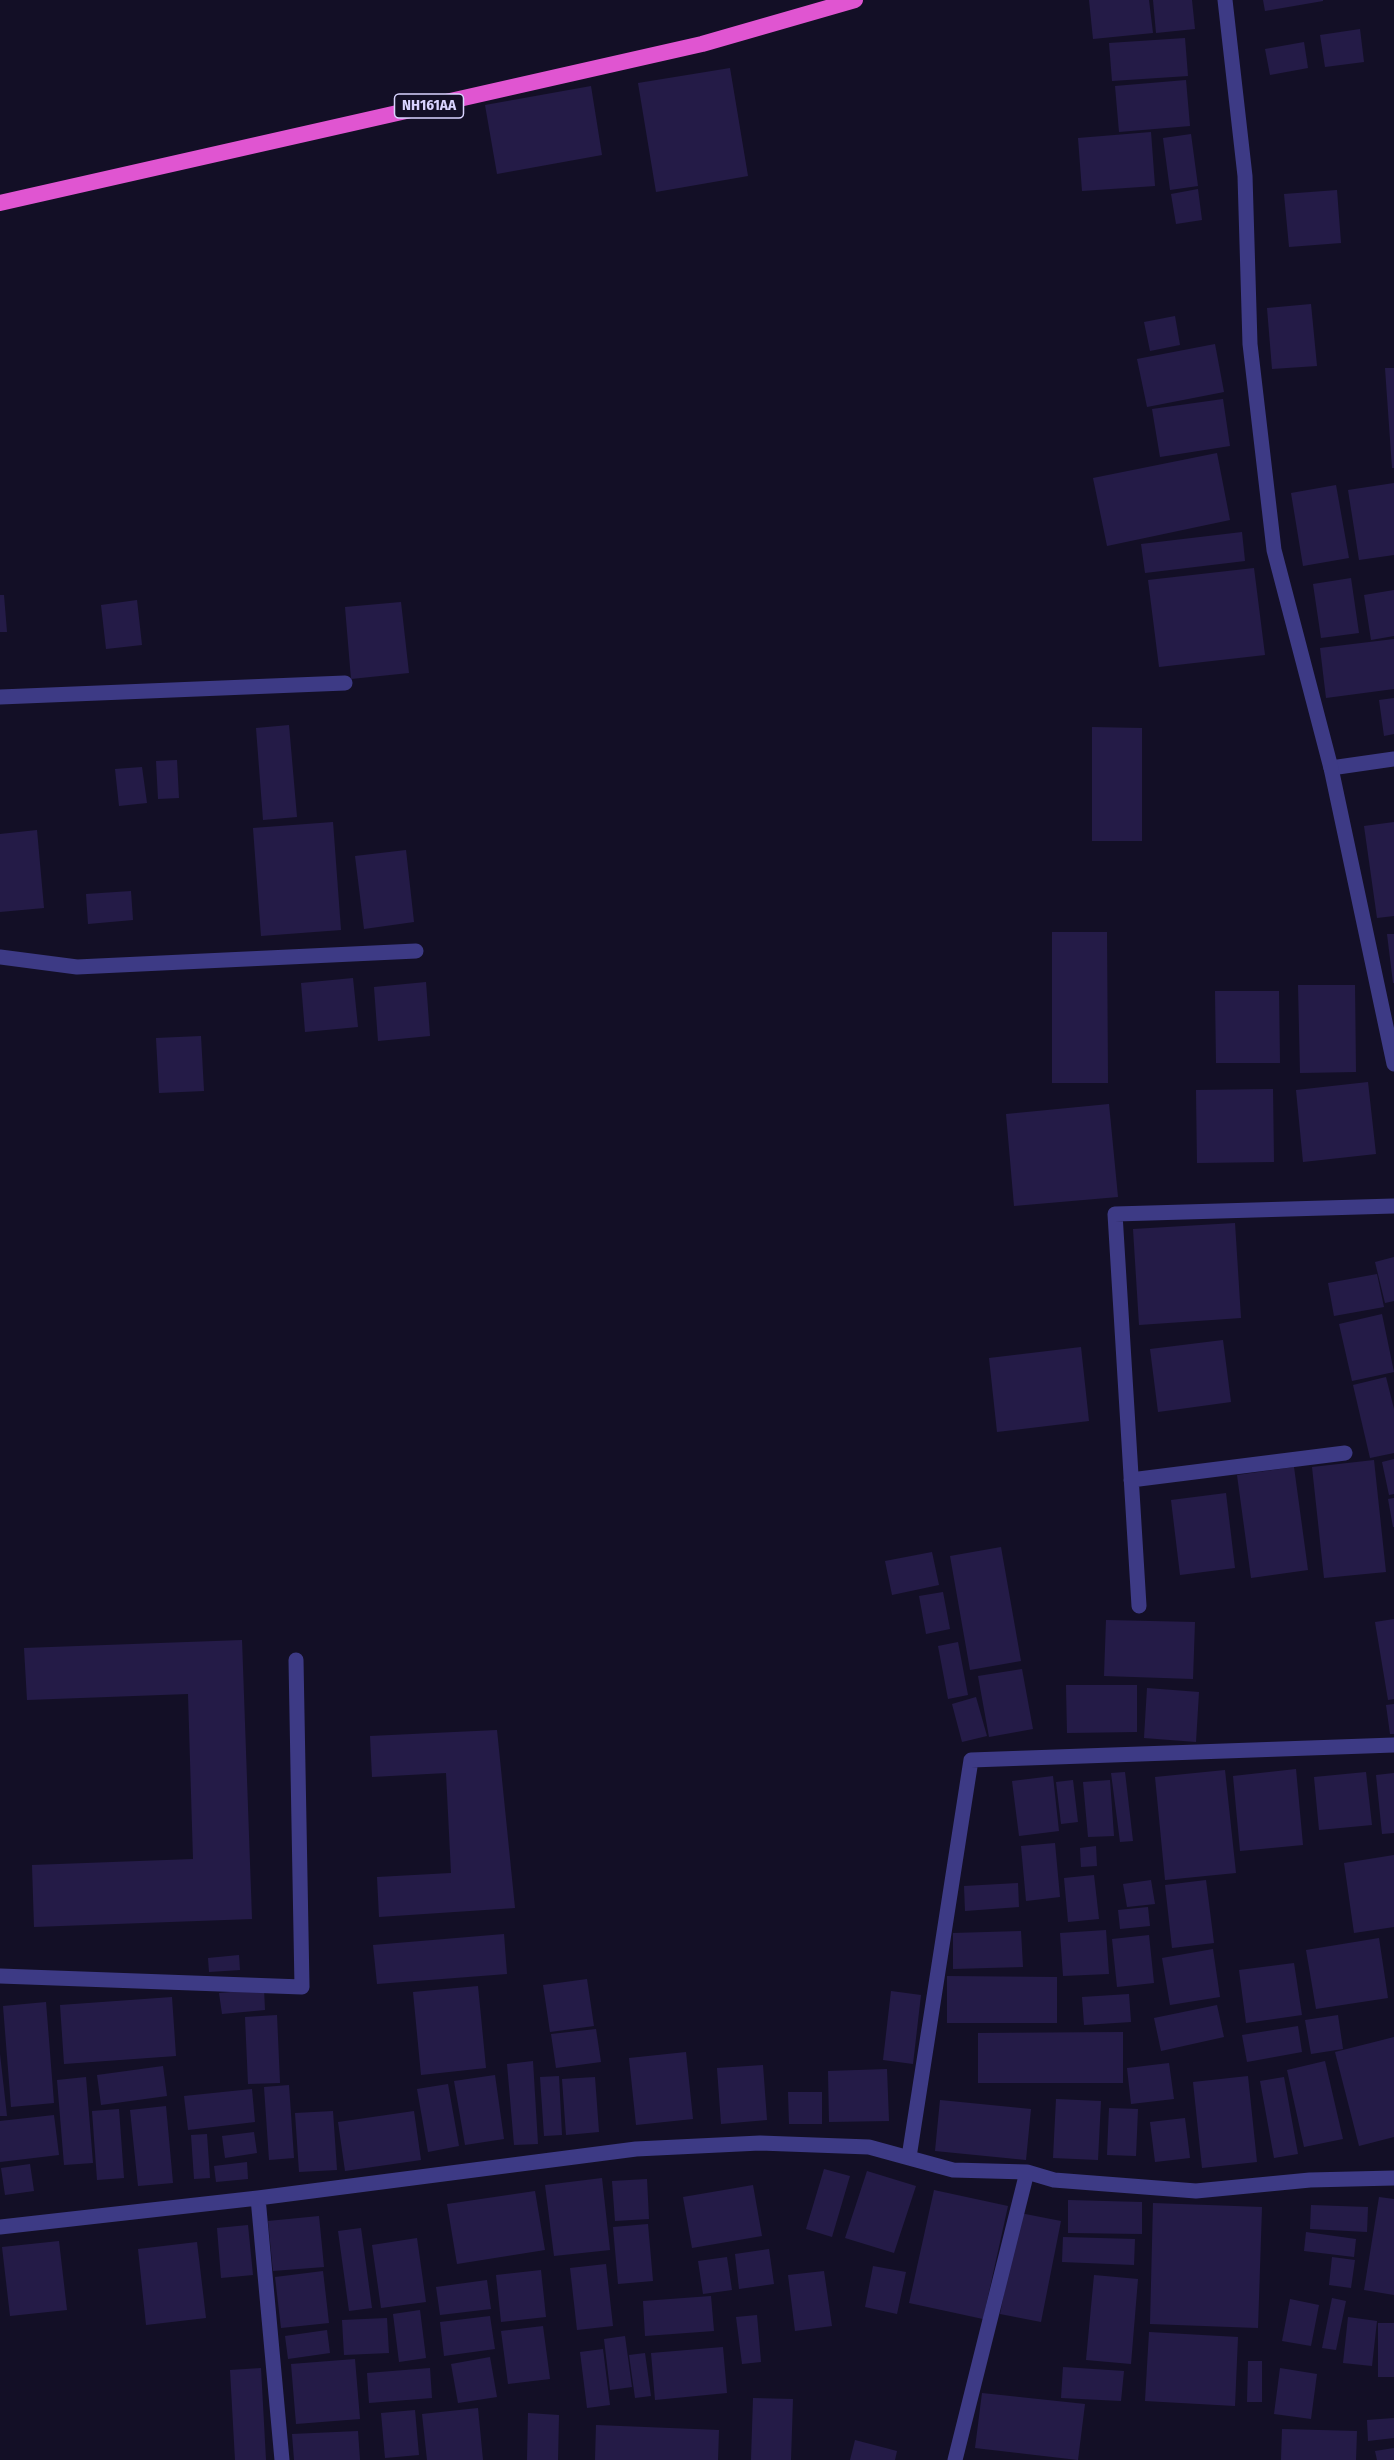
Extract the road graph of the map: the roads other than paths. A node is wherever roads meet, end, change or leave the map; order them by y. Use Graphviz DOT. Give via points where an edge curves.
graph roads {
  1 [pos="855,0"];
  2 [pos="1225,0"];
  3 [pos="0,203"];
  4 [pos="345,683"];
  5 [pos="0,697"];
  6 [pos="1394,759"];
  7 [pos="1331,768"];
  8 [pos="416,951"];
  9 [pos="0,957"];
  10 [pos="1394,1064"];
  11 [pos="1394,1206"];
  12 [pos="1345,1453"];
  13 [pos="1131,1480"];
  14 [pos="1139,1606"];
  15 [pos="296,1660"];
  16 [pos="1394,1745"];
  17 [pos="0,1976"];
  18 [pos="909,2157"];
  19 [pos="1027,2172"];
  20 [pos="1394,2178"];
  21 [pos="258,2198"];
  22 [pos="0,2227"];
  23 [pos="282,2460"];
  24 [pos="955,2460"];
  1 -- 3 [label="highway, NH161AA" via="702,44"];
  2 -- 7 [label="street" via="1245,176 1250,344 1274,550"];
  4 -- 5 [label="street"];
  6 -- 7 [label="street"];
  7 -- 10 [label="street"];
  8 -- 9 [label="street" via="77,967"];
  11 -- 13 [label="street" via="1115,1214"];
  12 -- 13 [label="street"];
  13 -- 14 [label="street"];
  15 -- 17 [label="street" via="302,1987"];
  16 -- 18 [label="street" via="971,1760"];
  18 -- 19 [label="street" via="953,2170"];
  18 -- 21 [label="street" via="869,2147 760,2143 636,2149"];
  19 -- 20 [label="street" via="1054,2180 1196,2191 1310,2180"];
  19 -- 24 [label="street"];
  21 -- 22 [label="street"];
  21 -- 23 [label="street"];
}
